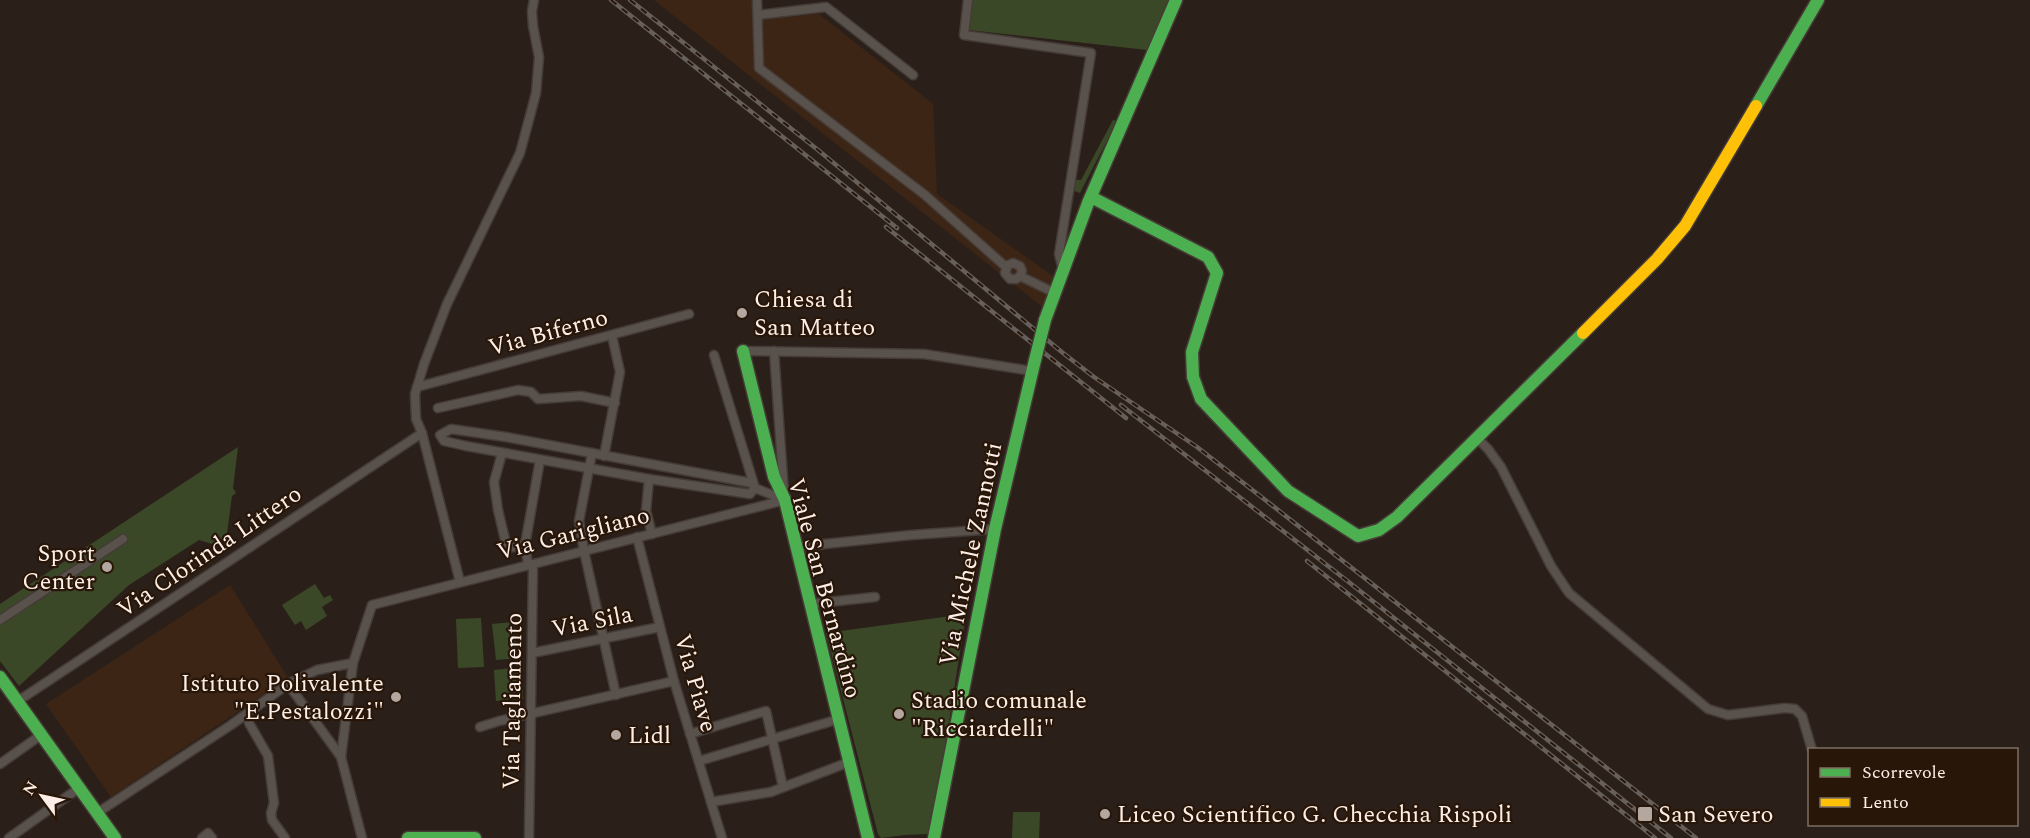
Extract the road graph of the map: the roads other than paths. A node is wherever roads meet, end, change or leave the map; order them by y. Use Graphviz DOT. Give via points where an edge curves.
graph roads {
  1 [pos="534,0"];
  2 [pos="757,0"];
  3 [pos="968,0"];
  4 [pos="1176,0"];
  5 [pos="1818,0"];
  6 [pos="826,3"];
  7 [pos="758,15"];
  8 [pos="913,75"];
  9 [pos="1091,197"];
  10 [pos="1064,270"];
  11 [pos="1055,293"];
  12 [pos="688,314"];
  13 [pos="612,336"];
  14 [pos="743,351"];
  15 [pos="774,351"];
  16 [pos="714,355"];
  17 [pos="1033,365"];
  18 [pos="417,387"];
  19 [pos="615,404"];
  20 [pos="438,408"];
  21 [pos="423,433"];
  22 [pos="440,435"];
  23 [pos="1477,438"];
  24 [pos="502,453"];
  25 [pos="592,453"];
  26 [pos="604,456"];
  27 [pos="540,460"];
  28 [pos="590,468"];
  29 [pos="649,479"];
  30 [pos="753,485"];
  31 [pos="785,500"];
  32 [pos="995,529"];
  33 [pos="652,534"];
  34 [pos="637,537"];
  35 [pos="123,539"];
  36 [pos="525,545"];
  37 [pos="796,547"];
  38 [pos="584,550"];
  39 [pos="531,564"];
  40 [pos="460,582"];
  41 [pos="875,597"];
  42 [pos="810,604"];
  43 [pos="0,620"];
  44 [pos="660,627"];
  45 [pos="604,638"];
  46 [pos="532,653"];
  47 [pos="354,663"];
  48 [pos="0,677"];
  49 [pos="674,681"];
  50 [pos="288,684"];
  51 [pos="616,695"];
  52 [pos="18,701"];
  53 [pos="531,715"];
  54 [pos="839,719"];
  55 [pos="249,723"];
  56 [pos="480,727"];
  57 [pos="690,734"];
  58 [pos="41,735"];
  59 [pos="772,740"];
  60 [pos="1811,748"];
  61 [pos="341,757"];
  62 [pos="699,761"];
  63 [pos="849,762"];
  64 [pos="0,764"];
  65 [pos="783,787"];
  66 [pos="80,788"];
  67 [pos="711,802"];
  68 [pos="98,813"];
  69 [pos="935,833"];
  70 [pos="109,836"];
  71 [pos="869,837"];
  72 [pos="11,838"];
  73 [pos="202,838"];
  74 [pos="212,838"];
  75 [pos="285,838"];
  76 [pos="362,838"];
  77 [pos="408,838"];
  78 [pos="475,838"];
  79 [pos="529,838"];
  80 [pos="723,838"];
  81 [pos="925,838"];
  1 -- 18 [label="street" via="533,26 539,57 536,93 520,153 447,304"];
  2 -- 7 [label="street"];
  3 -- 10 [label="street" via="964,35 1091,53 1059,254"];
  4 -- 9 [label="street, Via Michele Zannotti"];
  5 -- 23 [label="street" via="1685,226 1657,259"];
  6 -- 7 [label="street"];
  6 -- 8 [label="street"];
  7 -- 11 [label="street" via="759,68 925,195 1006,267 1018,264 1020,276"];
  9 -- 10 [label="street, Via Michele Zannotti"];
  9 -- 23 [label="street" via="1208,257 1217,273 1192,352 1195,388 1288,491 1347,530 1358,536 1384,528"];
  10 -- 11 [label="street, Via Michele Zannotti"];
  11 -- 17 [label="street, Via Michele Zannotti, bridge"];
  12 -- 13 [label="street, Via Biferno"];
  13 -- 18 [label="street, Via Biferno"];
  13 -- 19 [label="street" via="620,372"];
  14 -- 15 [label="street"];
  14 -- 31 [label="street, Viale San Bernardino" via="774,477"];
  15 -- 17 [label="street" via="924,354"];
  15 -- 31 [label="street"];
  16 -- 30 [label="street"];
  17 -- 32 [label="street, Via Michele Zannotti"];
  18 -- 21 [label="street" via="416,419"];
  19 -- 20 [label="street" via="581,396 538,399 531,392 518,390"];
  19 -- 26 [label="street"];
  21 -- 22 [label="street"];
  21 -- 40 [label="street"];
  21 -- 52 [label="street, Via Clorinda Littero"];
  22 -- 24 [label="street" via="444,441"];
  22 -- 25 [label="street" via="451,429"];
  23 -- 60 [label="street" via="1501,467 1551,566 1569,593 1708,709 1728,716 1796,709 1802,716"];
  24 -- 27 [label="street"];
  24 -- 36 [label="street" via="494,482 507,548"];
  25 -- 26 [label="street"];
  25 -- 28 [label="street"];
  26 -- 30 [label="street"];
  27 -- 28 [label="street"];
  27 -- 36 [label="street, Via Tagliamento"];
  28 -- 29 [label="street"];
  28 -- 38 [label="street" via="579,521"];
  29 -- 30 [label="street" via="750,494"];
  29 -- 33 [label="street" via="646,511"];
  30 -- 31 [label="street"];
  31 -- 33 [label="street, Via Garigliano"];
  31 -- 37 [label="street, Viale San Bernardino"];
  32 -- 37 [label="street"];
  32 -- 69 [label="street, Via Michele Zannotti"];
  33 -- 34 [label="street, Via Garigliano"];
  34 -- 38 [label="street, Via Garigliano"];
  34 -- 44 [label="street, Via Piave"];
  35 -- 43 [label="street"];
  36 -- 39 [label="street, Via Tagliamento"];
  37 -- 42 [label="street, Viale San Bernardino"];
  38 -- 39 [label="street, Via Garigliano"];
  38 -- 45 [label="street"];
  39 -- 40 [label="street, Via Garigliano"];
  39 -- 46 [label="street, Via Tagliamento"];
  40 -- 47 [label="street, Via Garigliano" via="372,605"];
  41 -- 42 [label="street"];
  42 -- 54 [label="street, Viale San Bernardino"];
  44 -- 45 [label="street, Via Sila"];
  44 -- 49 [label="street, Via Piave"];
  45 -- 46 [label="street, Via Sila"];
  45 -- 51 [label="street"];
  46 -- 53 [label="street, Via Tagliamento"];
  47 -- 50 [label="street" via="317,670"];
  47 -- 61 [label="street"];
  48 -- 52 [label="street"];
  49 -- 51 [label="street"];
  49 -- 57 [label="street, Via Piave"];
  50 -- 61 [label="street"];
  50 -- 68 [label="street"];
  51 -- 53 [label="street"];
  52 -- 58 [label="street"];
  53 -- 56 [label="street"];
  53 -- 79 [label="street, Via Tagliamento"];
  54 -- 59 [label="street"];
  54 -- 63 [label="street, Viale San Bernardino"];
  55 -- 75 [label="street" via="268,756 274,803 272,820"];
  57 -- 59 [label="street" via="766,711"];
  57 -- 62 [label="street, Via Piave"];
  58 -- 64 [label="street"];
  58 -- 66 [label="street"];
  59 -- 62 [label="street"];
  59 -- 65 [label="street"];
  61 -- 76 [label="street"];
  62 -- 67 [label="street, Via Piave"];
  63 -- 65 [label="street"];
  63 -- 71 [label="street, Viale San Bernardino"];
  65 -- 67 [label="street"];
  66 -- 68 [label="street"];
  66 -- 72 [label="street"];
  67 -- 80 [label="street, Via Piave"];
  68 -- 70 [label="street"];
  69 -- 81 [label="street, Via Michele Zannotti"];
  73 -- 74 [label="street" via="208,833"];
  77 -- 78 [label="street"];
}
